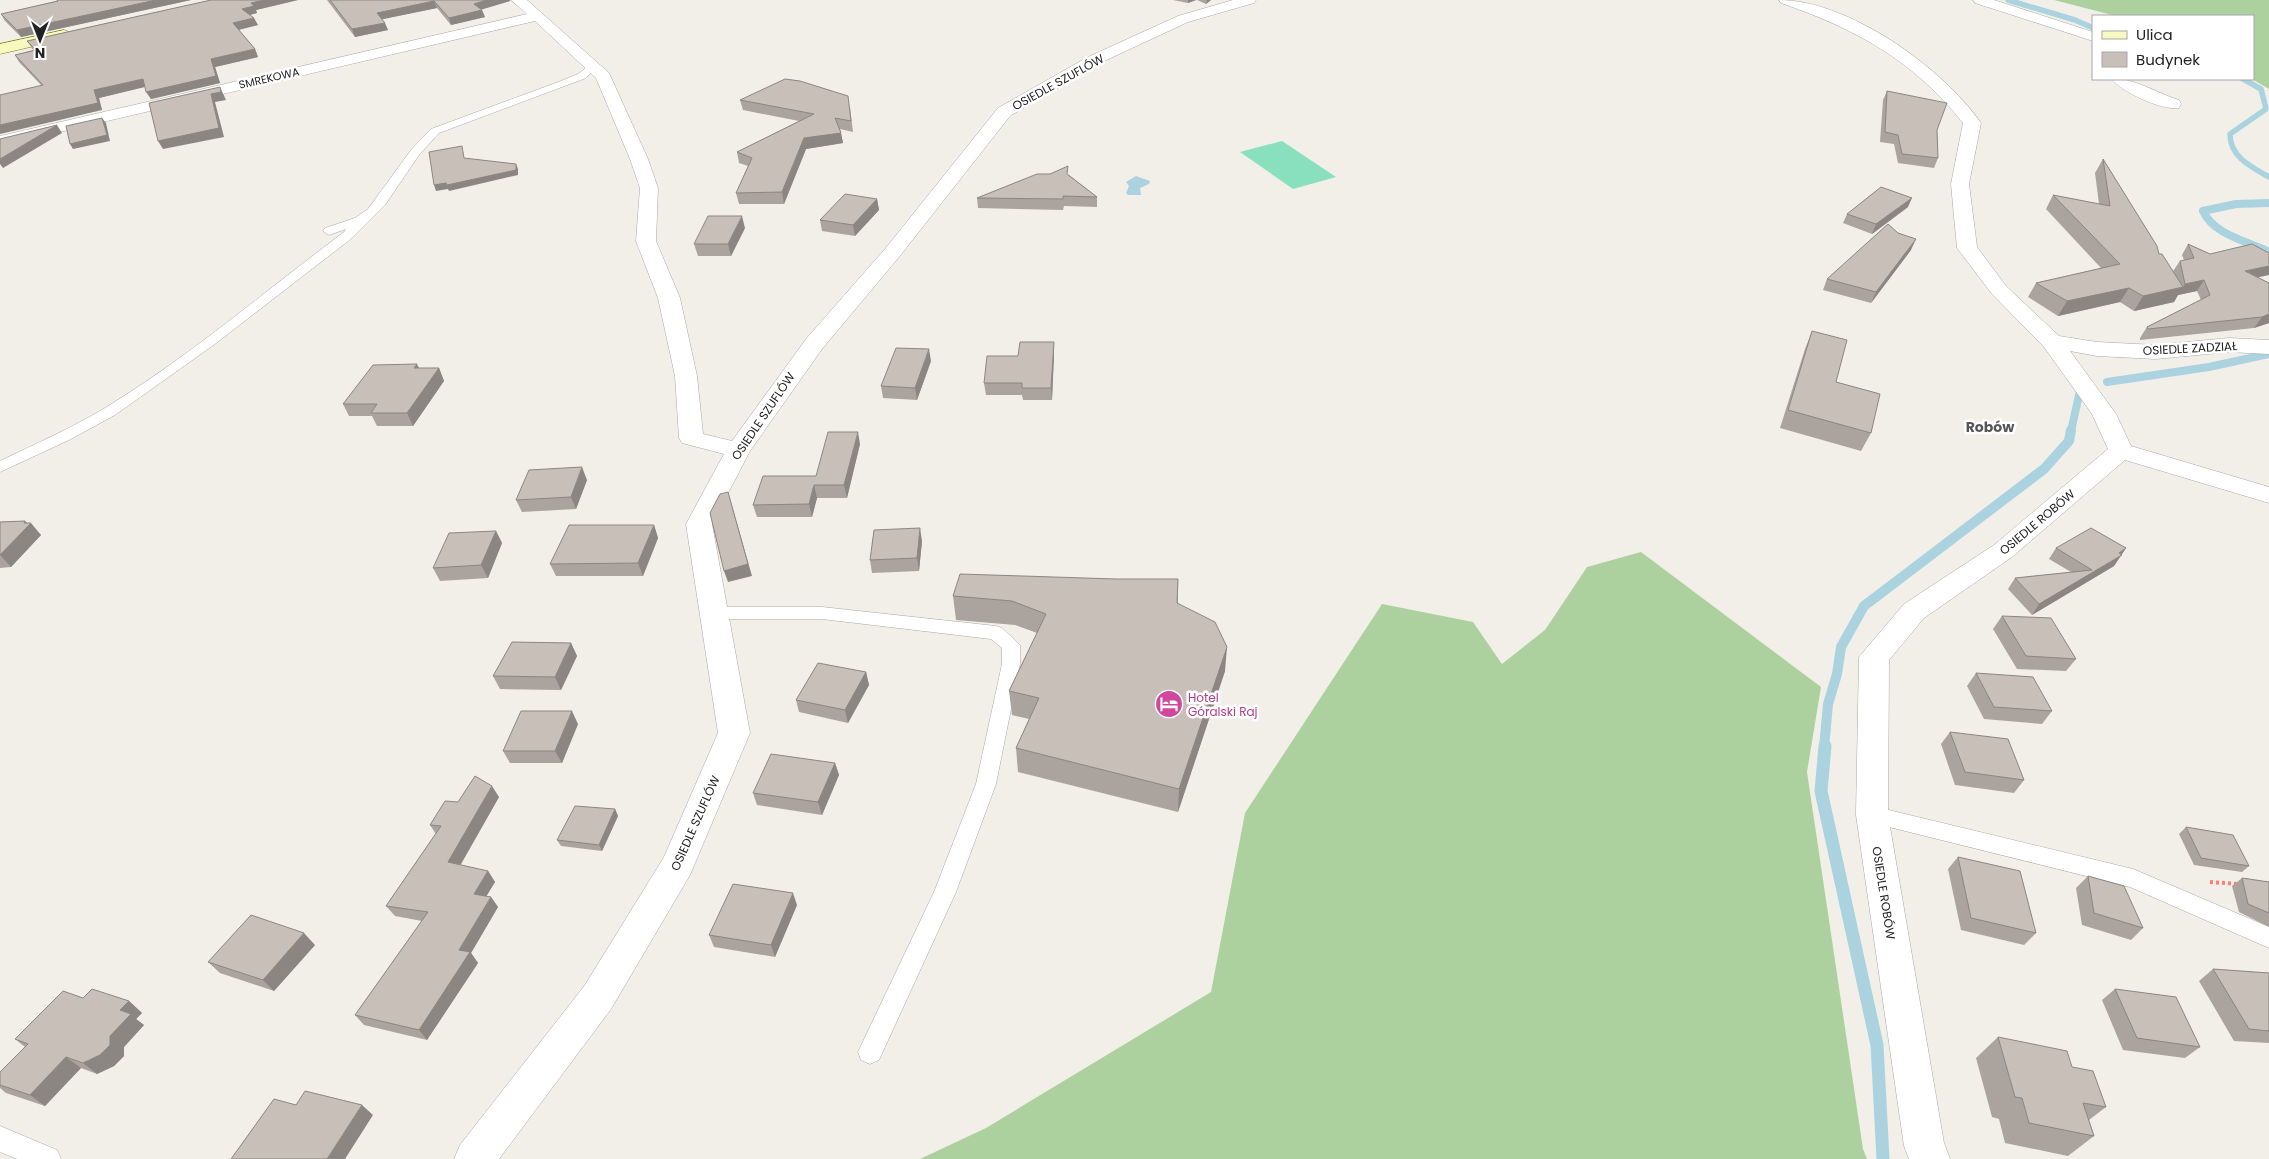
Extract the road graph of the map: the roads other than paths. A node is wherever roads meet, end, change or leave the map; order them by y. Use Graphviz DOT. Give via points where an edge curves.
graph roads {
  1 [pos="518,0"];
  2 [pos="1249,0"];
  3 [pos="1786,0"];
  4 [pos="1980,0"];
  5 [pos="538,16"];
  6 [pos="76,32"];
  7 [pos="2092,37"];
  8 [pos="0,49"];
  9 [pos="592,66"];
  10 [pos="2121,80"];
  11 [pos="2173,104"];
  12 [pos="0,141"];
  13 [pos="364,218"];
  14 [pos="330,232"];
  15 [pos="2052,342"];
  16 [pos="2269,347"];
  17 [pos="738,450"];
  18 [pos="2121,452"];
  19 [pos="0,467"];
  20 [pos="2269,494"];
  21 [pos="714,613"];
  22 [pos="1872,815"];
  23 [pos="2269,938"];
  24 [pos="870,1052"];
  25 [pos="0,1139"];
  26 [pos="48,1159"];
  27 [pos="474,1159"];
  28 [pos="1930,1159"];
  1 -- 5 [label="street"];
  2 -- 17 [label="street, OSIEDLE SZUFLÓW" via="1183,19 1103,56 1004,112 892,253 814,344"];
  3 -- 15 [label="street" via="1829,13 1869,32 1921,67 1958,104 1972,123 1960,184 1967,248 1999,290"];
  4 -- 7 [label="street"];
  5 -- 9 [label="street"];
  5 -- 12 [label="street, SMREKOWA"];
  6 -- 8 [label="street"];
  9 -- 13 [label="lane" via="582,76 566,83 435,131 422,142 385,196"];
  9 -- 17 [label="street" via="603,76 649,188 646,241 669,298 686,376 691,438"];
  10 -- 11 [label="street" via="2151,97"];
  13 -- 14 [label="lane"];
  13 -- 19 [label="lane" via="348,235 124,402 61,438"];
  15 -- 16 [label="street, OSIEDLE ZADZIAŁ" via="2097,349 2156,352 2246,345"];
  15 -- 18 [label="street" via="2104,414"];
  17 -- 21 [label="street, OSIEDLE SZUFLÓW" via="699,524"];
  18 -- 20 [label="street"];
  18 -- 22 [label="street, OSIEDLE ROBÓW" via="2003,551 1914,611 1874,657"];
  21 -- 24 [label="lane" via="822,613 996,633 1011,645 1011,664 986,784 945,892"];
  21 -- 27 [label="street, OSIEDLE SZUFLÓW" via="734,732 678,865 598,998"];
  22 -- 23 [label="lane" via="2133,878"];
  22 -- 28 [label="street, OSIEDLE ROBÓW" via="1924,1146"];
  25 -- 26 [label="lane"];
}
